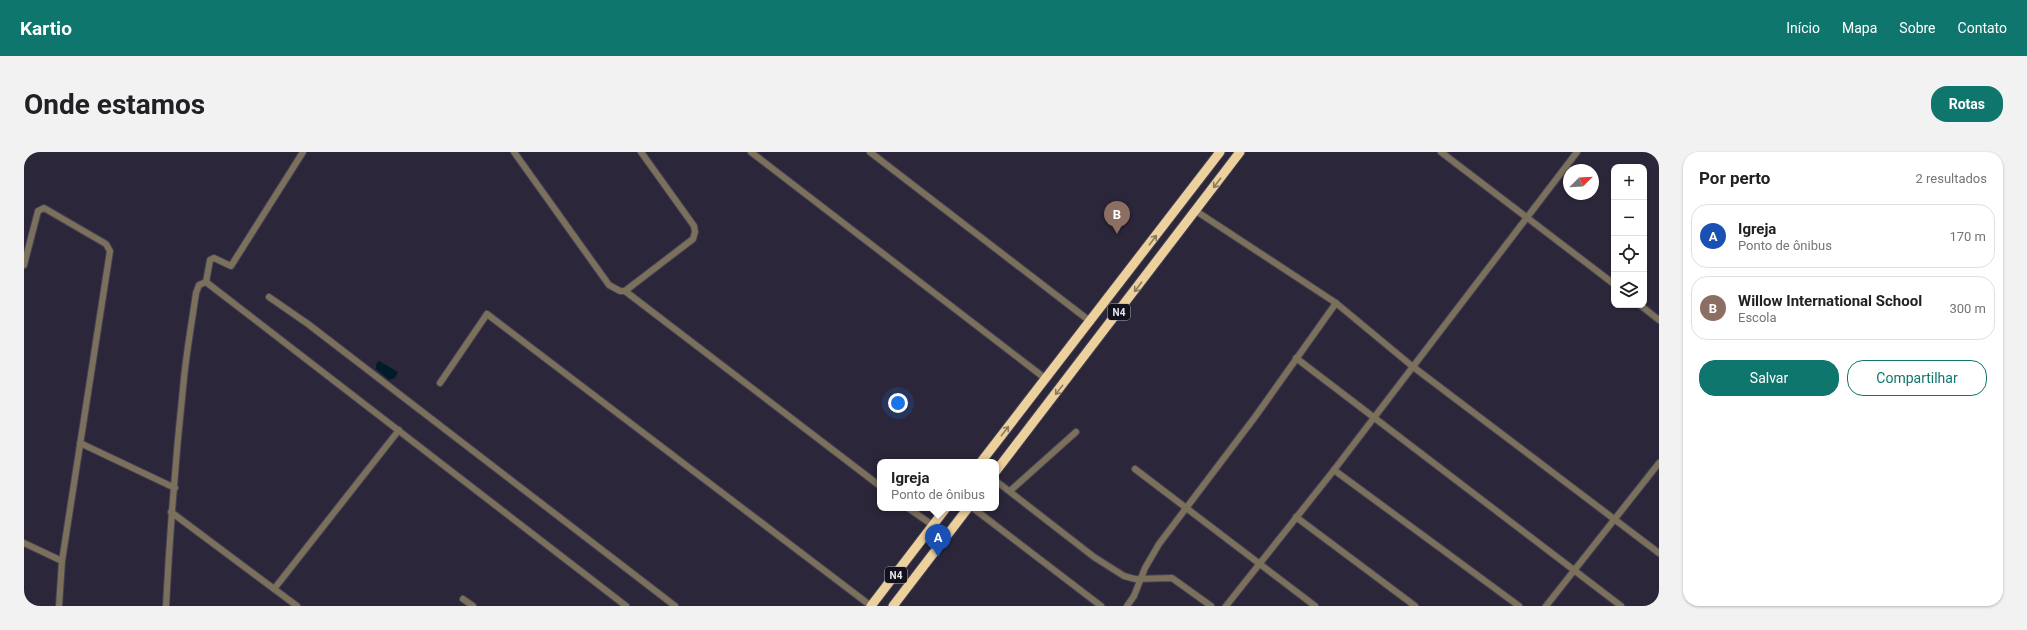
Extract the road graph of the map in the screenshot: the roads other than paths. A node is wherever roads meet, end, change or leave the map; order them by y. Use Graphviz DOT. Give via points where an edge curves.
graph roads {
  1 [pos="303,152"];
  2 [pos="514,152"];
  3 [pos="641,152"];
  4 [pos="751,152"];
  5 [pos="870,152"];
  6 [pos="1220,152"];
  7 [pos="1240,152"];
  8 [pos="1441,152"];
  9 [pos="1577,152"];
  10 [pos="1196,211"];
  11 [pos="1527,216"];
  12 [pos="24,265"];
  13 [pos="206,282"];
  14 [pos="1611,282"];
  15 [pos="625,291"];
  16 [pos="269,297"];
  17 [pos="1336,303"];
  18 [pos="1644,308"];
  19 [pos="1659,320"];
  20 [pos="1091,322"];
  21 [pos="1296,358"];
  22 [pos="1412,366"];
  23 [pos="1046,379"];
  24 [pos="440,383"];
  25 [pos="1373,416"];
  26 [pos="399,430"];
  27 [pos="1076,432"];
  28 [pos="80,443"];
  29 [pos="983,459"];
  30 [pos="1659,463"];
  31 [pos="999,467"];
  32 [pos="1135,469"];
  33 [pos="1334,470"];
  34 [pos="999,483"];
  35 [pos="877,484"];
  36 [pos="175,488"];
  37 [pos="1010,492"];
  38 [pos="1185,508"];
  39 [pos="912,511"];
  40 [pos="944,511"];
  41 [pos="966,511"];
  42 [pos="977,511"];
  43 [pos="171,512"];
  44 [pos="1296,517"];
  45 [pos="1615,520"];
  46 [pos="932,526"];
  47 [pos="946,535"];
  48 [pos="24,543"];
  49 [pos="1659,552"];
  50 [pos="62,561"];
  51 [pos="1260,563"];
  52 [pos="1573,571"];
  53 [pos="1140,579"];
  54 [pos="274,589"];
  55 [pos="463,599"];
  56 [pos="59,606"];
  57 [pos="166,606"];
  58 [pos="297,606"];
  59 [pos="473,606"];
  60 [pos="626,606"];
  61 [pos="676,606"];
  62 [pos="871,606"];
  63 [pos="893,606"];
  64 [pos="1101,606"];
  65 [pos="1127,606"];
  66 [pos="1211,606"];
  67 [pos="1226,606"];
  68 [pos="1315,606"];
  69 [pos="1415,606"];
  70 [pos="1519,606"];
  71 [pos="1546,606"];
  72 [pos="1621,606"];
  1 -- 13 [label="street" via="231,266 214,258 210,260"];
  2 -- 15 [label="street" via="609,285"];
  3 -- 15 [label="street" via="694,226 695,232 693,239"];
  4 -- 23 [label="street"];
  5 -- 20 [label="street"];
  20 -- 6 [label="highway, N4, one-way"];
  7 -- 10 [label="highway, N4, one-way"];
  8 -- 11 [label="street"];
  9 -- 11 [label="street"];
  10 -- 17 [label="street"];
  10 -- 31 [label="highway, N4, one-way"];
  11 -- 14 [label="street"];
  11 -- 22 [label="street"];
  12 -- 28 [label="street" via="38,211 44,208 106,244 110,251"];
  13 -- 26 [label="street"];
  13 -- 36 [label="street" via="199,285 196,293 185,369"];
  15 -- 35 [label="street"];
  16 -- 61 [label="street" via="308,324"];
  17 -- 21 [label="street"];
  17 -- 22 [label="street"];
  18 -- 19 [label="street"];
  20 -- 23 [label="highway, N4"];
  21 -- 25 [label="street"];
  21 -- 38 [label="street"];
  22 -- 25 [label="street"];
  22 -- 45 [label="street"];
  29 -- 23 [label="highway, N4, one-way"];
  24 -- 62 [label="street" via="487,314"];
  25 -- 33 [label="street"];
  25 -- 52 [label="street"];
  26 -- 54 [label="street"];
  26 -- 60 [label="street"];
  27 -- 37 [label="street"];
  28 -- 36 [label="street"];
  28 -- 50 [label="street"];
  30 -- 45 [label="street"];
  32 -- 38 [label="street"];
  33 -- 44 [label="street"];
  33 -- 70 [label="street"];
  34 -- 37 [label="street"];
  36 -- 43 [label="street"];
  37 -- 53 [label="street" via="1094,557 1124,576"];
  38 -- 51 [label="street"];
  38 -- 53 [label="street" via="1150,556"];
  39 -- 46 [label="street"];
  40 -- 46 [label="highway, N4"];
  41 -- 47 [label="highway, N4"];
  42 -- 64 [label="street"];
  43 -- 54 [label="street"];
  43 -- 57 [label="street"];
  44 -- 51 [label="street"];
  44 -- 69 [label="street"];
  45 -- 49 [label="street"];
  45 -- 52 [label="street"];
  46 -- 47 [label="street"];
  46 -- 62 [label="highway, N4"];
  47 -- 63 [label="highway, N4"];
  48 -- 50 [label="street"];
  50 -- 56 [label="street"];
  51 -- 67 [label="street"];
  51 -- 68 [label="street"];
  52 -- 71 [label="street"];
  52 -- 72 [label="street"];
  53 -- 65 [label="street"];
  53 -- 66 [label="street" via="1172,578"];
  54 -- 58 [label="street"];
  55 -- 59 [label="street"];
}
